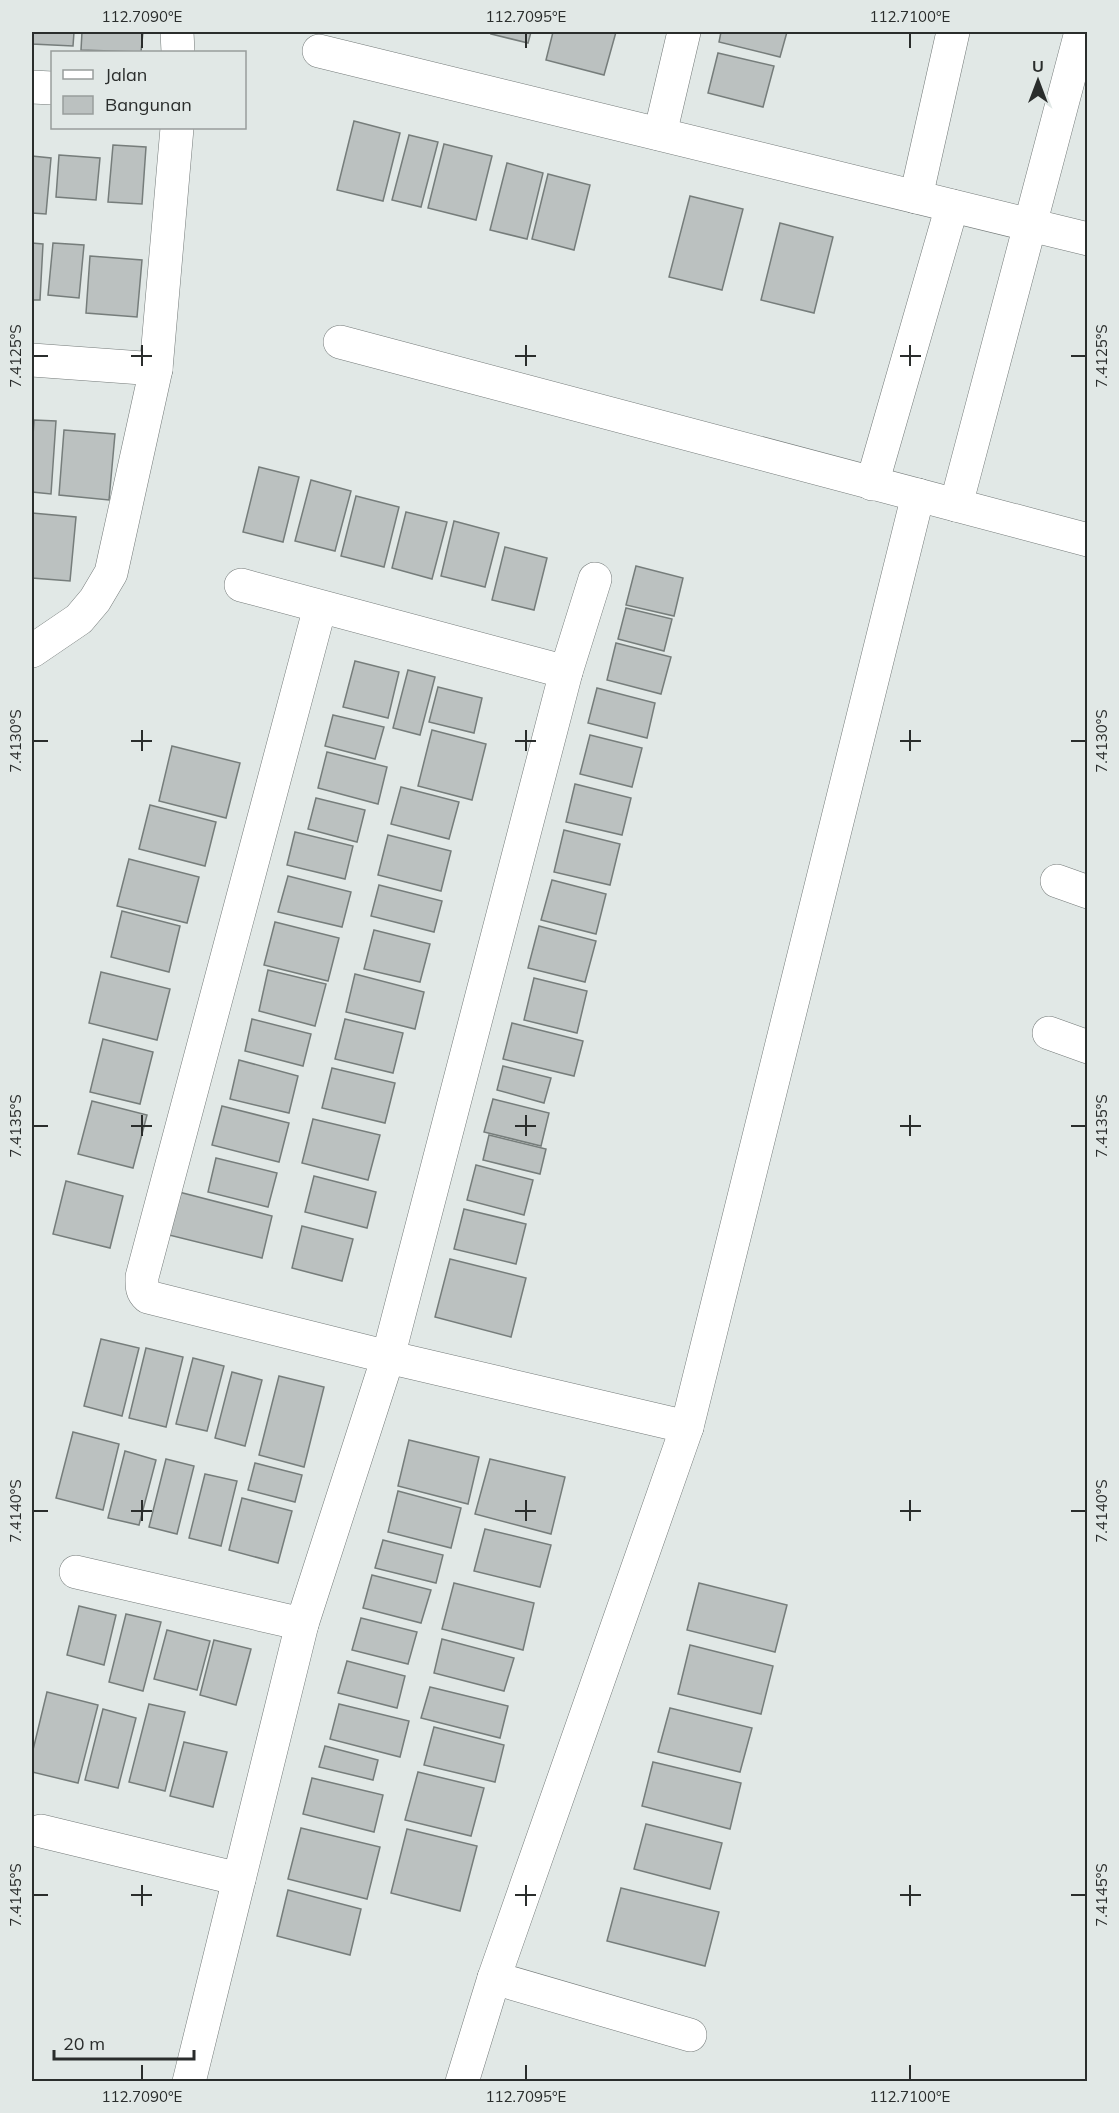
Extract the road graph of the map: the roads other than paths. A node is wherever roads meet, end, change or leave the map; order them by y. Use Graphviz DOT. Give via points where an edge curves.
graph roads {
  1 [pos="177,32"];
  2 [pos="684,32"];
  3 [pos="953,32"];
  4 [pos="1081,32"];
  5 [pos="178,51"];
  6 [pos="319,51"];
  7 [pos="32,87"];
  8 [pos="51,88"];
  9 [pos="177,129"];
  10 [pos="660,134"];
  11 [pos="916,197"];
  12 [pos="952,206"];
  13 [pos="1029,224"];
  14 [pos="1088,239"];
  15 [pos="340,342"];
  16 [pos="32,360"];
  17 [pos="156,369"];
  18 [pos="873,484"];
  19 [pos="918,495"];
  20 [pos="956,505"];
  21 [pos="1088,540"];
  22 [pos="595,579"];
  23 [pos="241,585"];
  24 [pos="320,607"];
  25 [pos="32,651"];
  26 [pos="566,672"];
  27 [pos="1057,881"];
  28 [pos="1088,892"];
  29 [pos="1049,1033"];
  30 [pos="1088,1047"];
  31 [pos="388,1357"];
  32 [pos="687,1427"];
  33 [pos="76,1572"];
  34 [pos="302,1624"];
  35 [pos="41,1831"];
  36 [pos="239,1879"];
  37 [pos="494,1978"];
  38 [pos="690,2035"];
  39 [pos="189,2082"];
  40 [pos="462,2082"];
  1 -- 5 [label="street"];
  2 -- 10 [label="street"];
  3 -- 11 [label="street"];
  4 -- 13 [label="street"];
  6 -- 10 [label="street"];
  7 -- 8 [label="street"];
  9 -- 17 [label="street"];
  10 -- 11 [label="street"];
  11 -- 12 [label="street"];
  12 -- 13 [label="street"];
  12 -- 18 [label="street"];
  13 -- 14 [label="street"];
  13 -- 20 [label="street"];
  15 -- 18 [label="street"];
  16 -- 17 [label="street"];
  17 -- 25 [label="street" via="111,573 80,619"];
  18 -- 19 [label="street"];
  19 -- 20 [label="street"];
  19 -- 32 [label="street"];
  20 -- 21 [label="street"];
  22 -- 26 [label="street"];
  23 -- 24 [label="street"];
  24 -- 26 [label="street"];
  24 -- 31 [label="street" via="142,1288 148,1297"];
  26 -- 31 [label="street"];
  27 -- 28 [label="street"];
  29 -- 30 [label="street"];
  31 -- 32 [label="street"];
  31 -- 34 [label="street"];
  32 -- 37 [label="street"];
  33 -- 34 [label="street"];
  34 -- 36 [label="street"];
  35 -- 36 [label="street"];
  36 -- 39 [label="street"];
  37 -- 38 [label="street"];
  37 -- 40 [label="street"];
}
